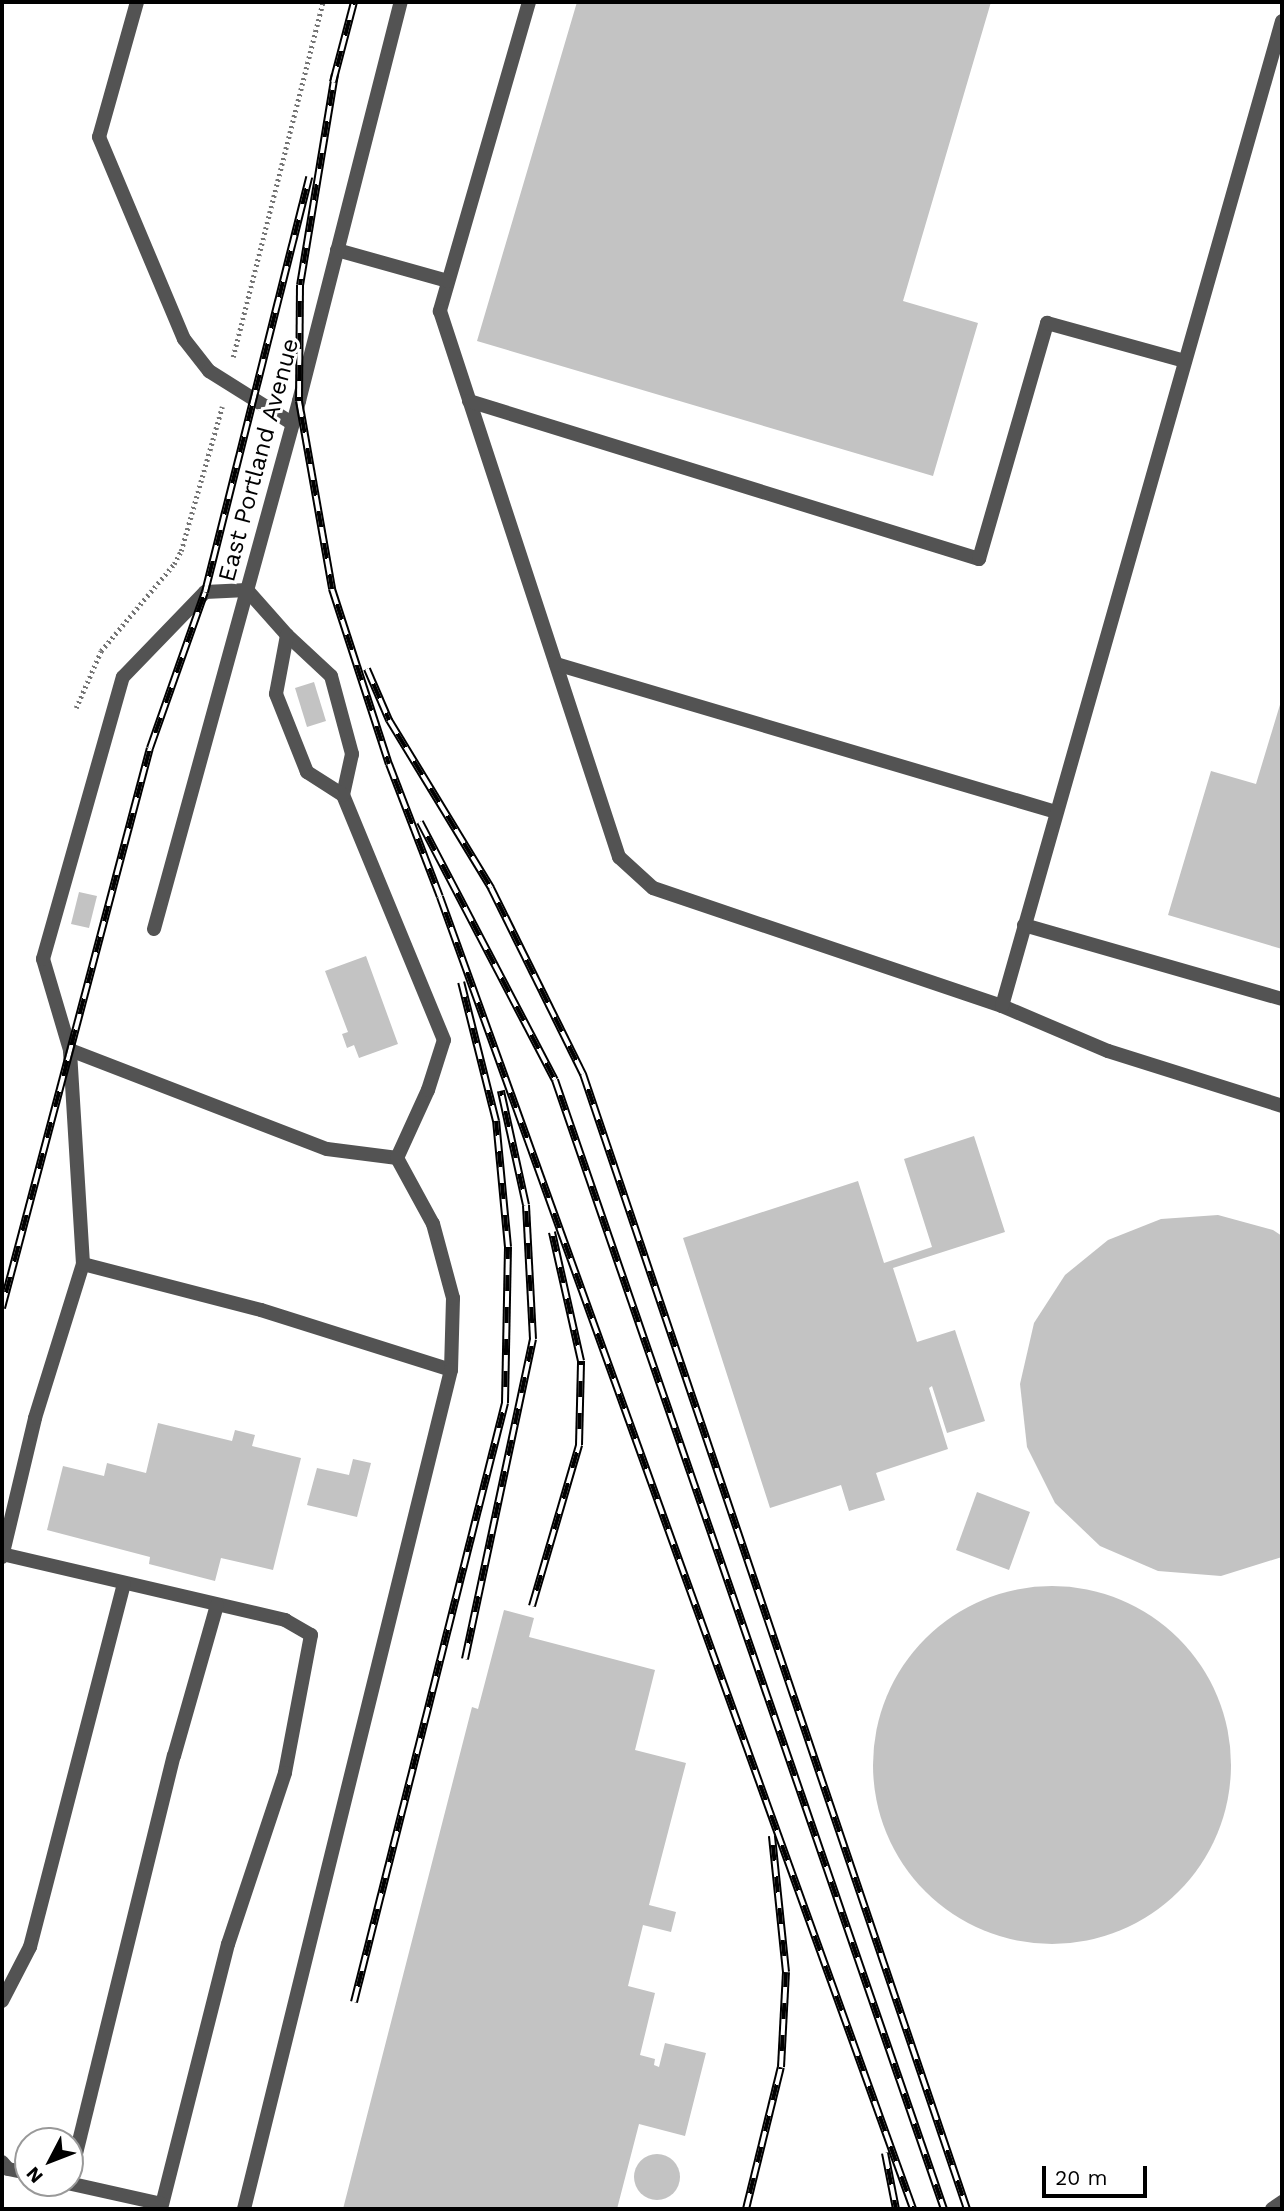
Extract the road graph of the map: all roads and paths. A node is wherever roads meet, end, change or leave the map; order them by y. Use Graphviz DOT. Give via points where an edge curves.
graph roads {
  1 [pos="137,2"];
  2 [pos="323,2"];
  3 [pos="401,2"];
  4 [pos="529,2"];
  5 [pos="1282,21"];
  6 [pos="337,250"];
  7 [pos="448,281"];
  8 [pos="243,314"];
  9 [pos="1185,361"];
  10 [pos="469,401"];
  11 [pos="293,424"];
  12 [pos="216,431"];
  13 [pos="247,590"];
  14 [pos="287,635"];
  15 [pos="556,664"];
  16 [pos="76,708"];
  17 [pos="343,795"];
  18 [pos="1056,812"];
  19 [pos="1024,925"];
  20 [pos="154,929"];
  21 [pos="1282,999"];
  22 [pos="1002,1006"];
  23 [pos="70,1050"];
  24 [pos="1282,1106"];
  25 [pos="397,1157"];
  26 [pos="83,1264"];
  27 [pos="451,1370"];
  28 [pos="2,1556"];
  29 [pos="124,1584"];
  30 [pos="217,1605"];
  31 [pos="2,2001"];
  32 [pos="83,2127"];
  33 [pos="84,2186"];
  34 [pos="1282,2202"];
  35 [pos="244,2209"];
  36 [pos="1272,2209"];
  1 -- 11 [label="street" via="99,137 184,339 209,371"];
  2 -- 8 [label="path"];
  3 -- 6 [label="street, East Portland Avenue"];
  4 -- 7 [label="street"];
  5 -- 9 [label="street"];
  6 -- 7 [label="street"];
  6 -- 11 [label="street, East Portland Avenue"];
  7 -- 10 [label="street" via="440,311"];
  9 -- 10 [label="street" via="1047,323 979,559"];
  9 -- 18 [label="street"];
  10 -- 15 [label="street"];
  11 -- 13 [label="street, East Portland Avenue"];
  12 -- 16 [label="path" via="174,564 101,651"];
  13 -- 14 [label="street"];
  13 -- 20 [label="street, East Portland Avenue"];
  13 -- 23 [label="street" via="205,592 123,677 43,959"];
  14 -- 17 [label="street" via="331,676 352,754"];
  14 -- 17 [label="street" via="276,694 307,772"];
  15 -- 18 [label="street"];
  15 -- 22 [label="street" via="619,857 653,888"];
  17 -- 25 [label="street" via="444,1040 428,1090"];
  18 -- 19 [label="street"];
  19 -- 21 [label="street"];
  19 -- 22 [label="street"];
  22 -- 24 [label="street" via="1108,1051"];
  23 -- 25 [label="street" via="327,1149"];
  23 -- 26 [label="street"];
  25 -- 27 [label="street" via="433,1224 453,1298"];
  26 -- 27 [label="street" via="261,1310"];
  26 -- 28 [label="street" via="35,1418"];
  27 -- 35 [label="street"];
  28 -- 29 [label="street"];
  29 -- 30 [label="street"];
  29 -- 31 [label="street" via="30,1947"];
  30 -- 32 [label="street" via="174,1756"];
  30 -- 33 [label="street" via="285,1620 311,1635 285,1773 228,1944 162,2204"];
  34 -- 36 [label="street"];
}
